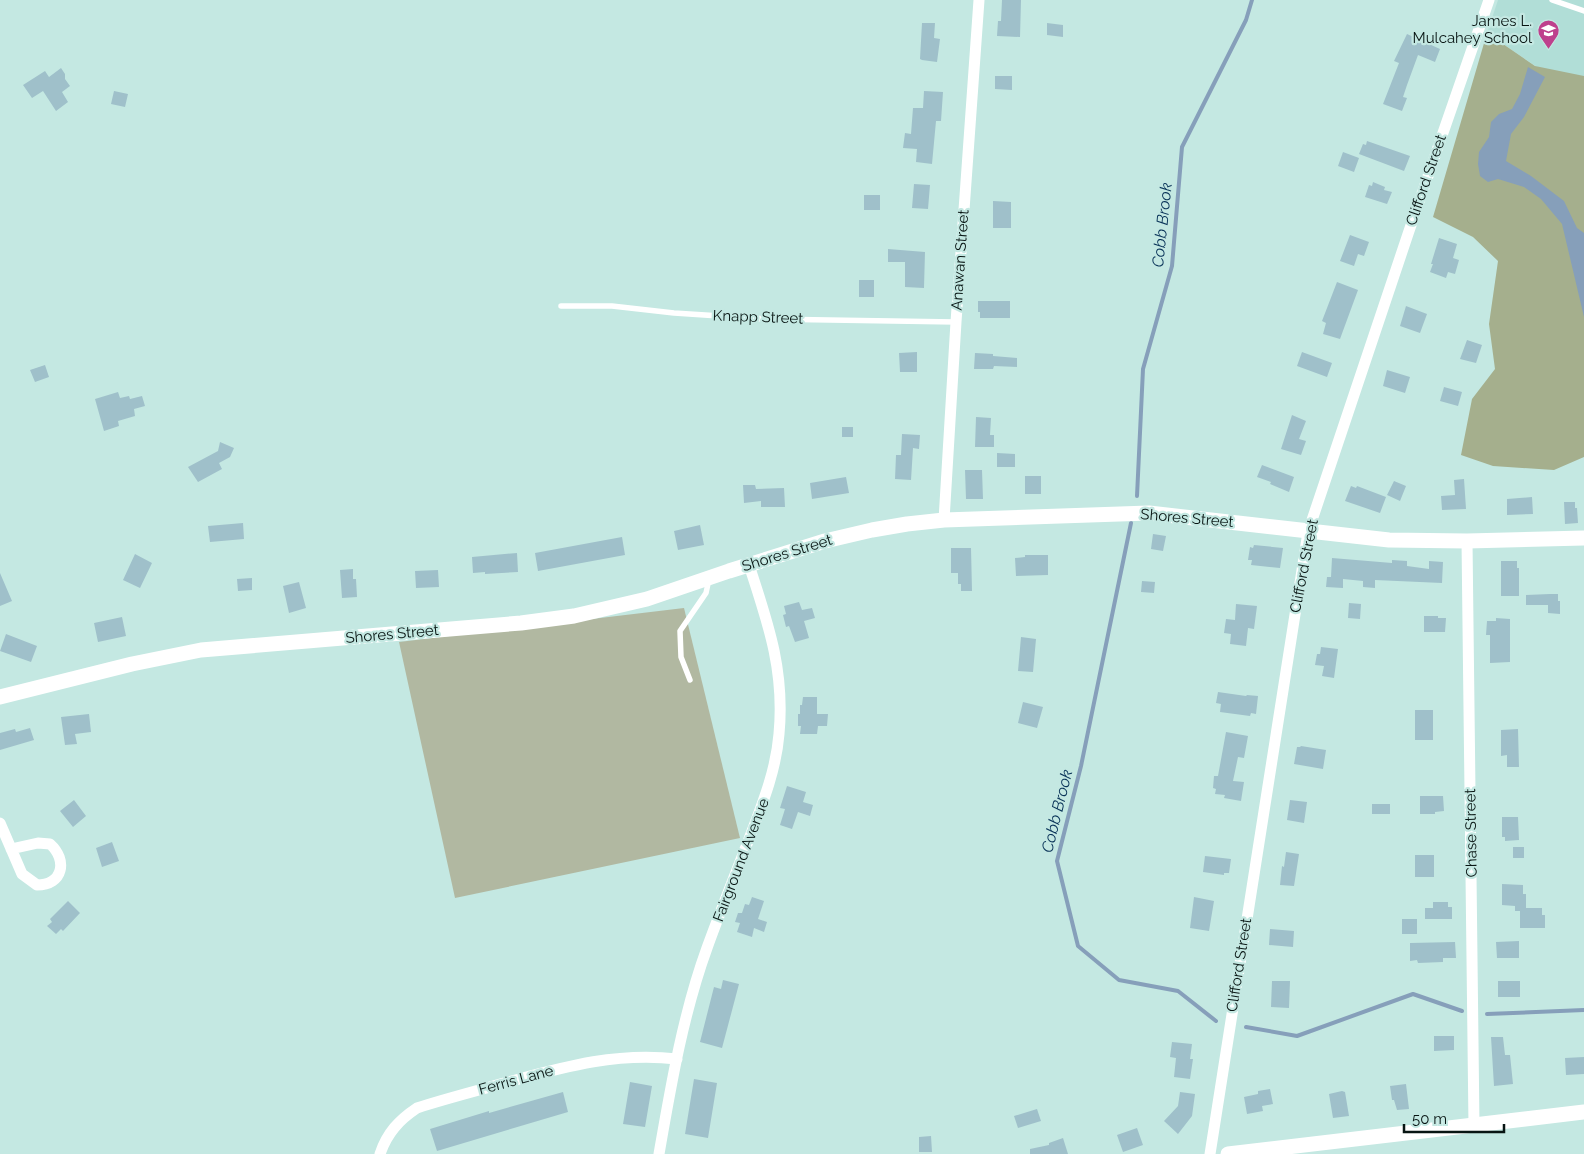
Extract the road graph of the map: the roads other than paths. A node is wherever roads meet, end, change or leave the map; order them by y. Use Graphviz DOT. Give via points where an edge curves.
graph roads {
  1 [pos="979,0"];
  2 [pos="1489,0"];
  3 [pos="1552,0"];
  4 [pos="1584,11"];
  5 [pos="561,306"];
  6 [pos="956,322"];
  7 [pos="944,520"];
  8 [pos="1308,532"];
  9 [pos="1584,538"];
  10 [pos="1467,541"];
  11 [pos="749,564"];
  12 [pos="710,577"];
  13 [pos="690,680"];
  14 [pos="0,697"];
  15 [pos="0,823"];
  16 [pos="11,849"];
  17 [pos="676,1059"];
  18 [pos="1584,1112"];
  19 [pos="1474,1126"];
  20 [pos="1331,1148"];
  21 [pos="380,1154"];
  22 [pos="659,1154"];
  23 [pos="1210,1154"];
  24 [pos="1228,1154"];
  1 -- 6 [label="street, Anawan Street"];
  2 -- 8 [label="street, Clifford Street"];
  3 -- 4 [label="lane"];
  5 -- 6 [label="lane, Knapp Street" via="612,306 766,319"];
  6 -- 7 [label="street, Anawan Street"];
  7 -- 8 [label="street, Shores Street" via="1149,513"];
  7 -- 11 [label="street, Shores Street" via="888,526"];
  8 -- 10 [label="street, Shores Street" via="1389,540"];
  8 -- 23 [label="street, Clifford Street"];
  9 -- 10 [label="street, Shores Street"];
  10 -- 19 [label="street, Chase Street"];
  11 -- 12 [label="street, Shores Street"];
  11 -- 17 [label="street, Fairground Avenue" via="772,635 778,666 777,748 764,802 701,964"];
  12 -- 13 [label="lane" via="706,593 680,631 682,657"];
  12 -- 14 [label="street, Shores Street" via="647,599 574,616 201,650"];
  15 -- 16 [label="street"];
  16 -- 16 [label="street" via="29,844 50,844 61,863 58,876 47,884 32,883 22,874"];
  17 -- 21 [label="street, Ferris Lane" via="637,1056 582,1063 417,1108 401,1119"];
  17 -- 22 [label="street, Fairground Avenue"];
  18 -- 19 [label="street"];
  19 -- 20 [label="street"];
  20 -- 24 [label="street"];
}
